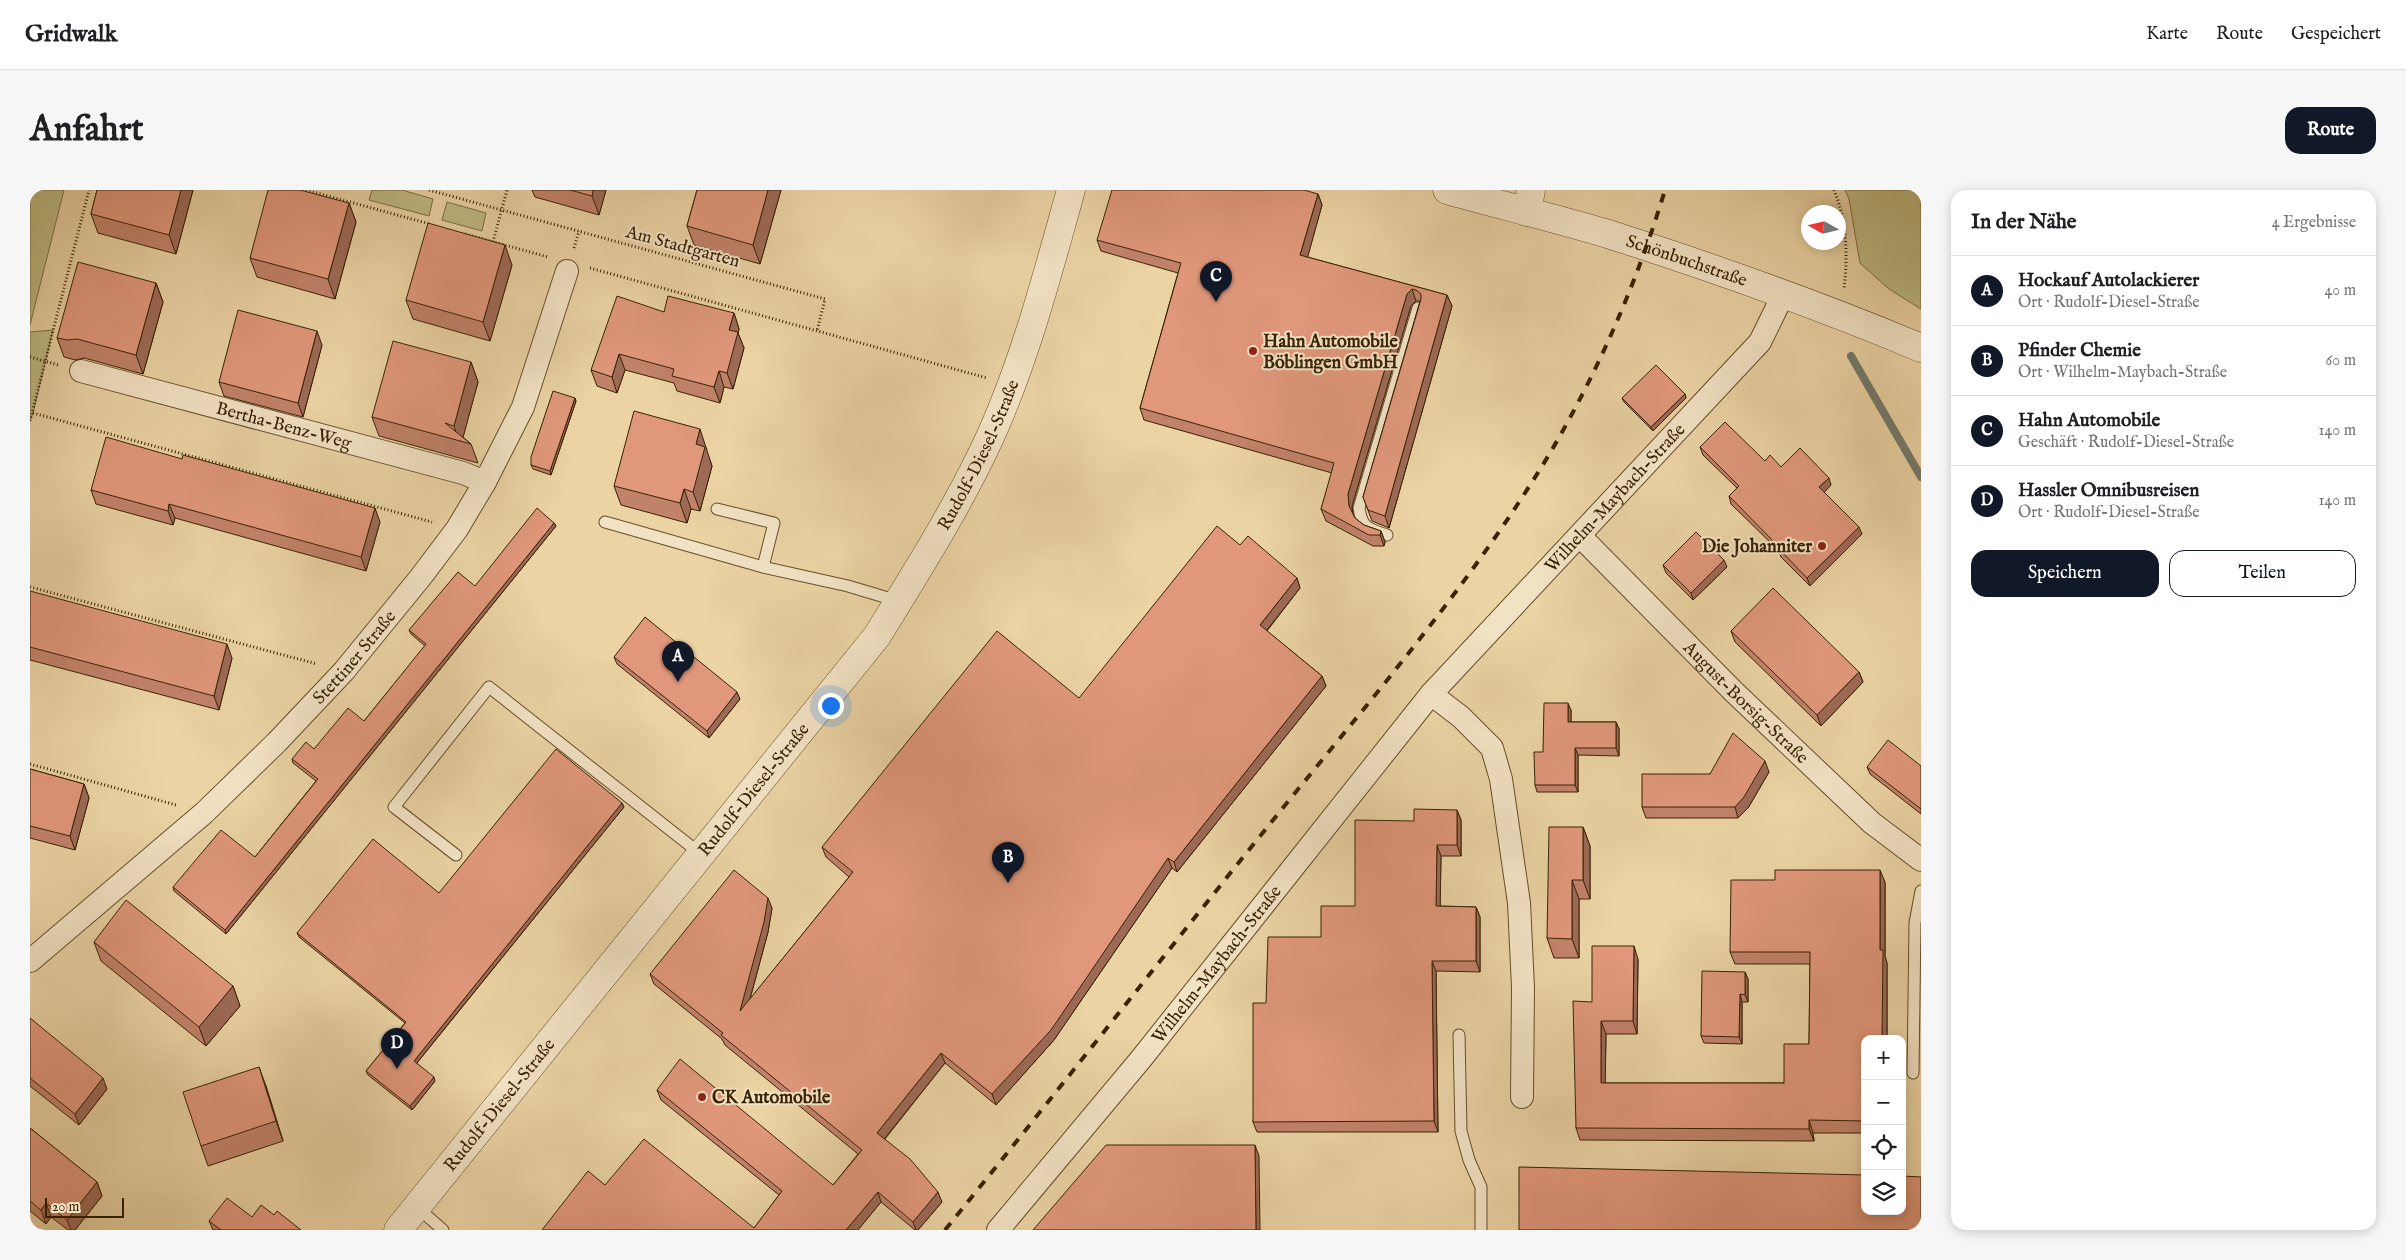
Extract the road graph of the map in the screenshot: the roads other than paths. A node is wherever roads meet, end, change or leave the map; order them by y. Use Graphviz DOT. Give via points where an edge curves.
graph roads {
  1 [pos="1071,190"];
  2 [pos="1447,190"];
  3 [pos="1529,201"];
  4 [pos="569,266"];
  5 [pos="1784,294"];
  6 [pos="1418,308"];
  7 [pos="1921,348"];
  8 [pos="81,371"];
  9 [pos="485,482"];
  10 [pos="717,509"];
  11 [pos="605,522"];
  12 [pos="1387,535"];
  13 [pos="1580,536"];
  14 [pos="763,567"];
  15 [pos="898,601"];
  16 [pos="1431,694"];
  17 [pos="456,855"];
  18 [pos="702,855"];
  19 [pos="1921,860"];
  20 [pos="1921,892"];
  21 [pos="30,961"];
  22 [pos="1459,1035"];
  23 [pos="1913,1074"];
  24 [pos="1522,1097"];
  25 [pos="417,1207"];
  26 [pos="398,1230"];
  27 [pos="443,1230"];
  28 [pos="998,1230"];
  29 [pos="1481,1230"];
  1 -- 15 [label="street, Rudolf-Diesel-Straße" via="1012,384 990,436 936,539"];
  2 -- 3 [label="street, Schönbuchstraße"];
  3 -- 5 [label="street, Schönbuchstraße" via="1607,234"];
  4 -- 9 [label="street, Stettiner Straße" via="523,407"];
  5 -- 7 [label="street, Schönbuchstraße" via="1842,314"];
  5 -- 13 [label="street, Wilhelm-Maybach-Straße" via="1760,342"];
  6 -- 12 [label="lane" via="1359,508 1361,520 1368,529"];
  8 -- 9 [label="street, Bertha-Benz-Weg"];
  9 -- 21 [label="street, Stettiner Straße" via="457,529 420,578 344,671 277,742 204,813"];
  10 -- 14 [label="lane" via="774,523"];
  11 -- 14 [label="lane"];
  13 -- 16 [label="street, Wilhelm-Maybach-Straße"];
  13 -- 19 [label="street, August-Borsig-Straße" via="1734,692 1872,823"];
  14 -- 15 [label="lane"];
  15 -- 18 [label="street, Rudolf-Diesel-Straße" via="877,636"];
  16 -- 24 [label="street" via="1492,748 1501,780 1519,903 1523,988"];
  16 -- 28 [label="street, Wilhelm-Maybach-Straße" via="1141,1059"];
  17 -- 18 [label="lane" via="394,807 489,687"];
  18 -- 25 [label="street, Rudolf-Diesel-Straße"];
  20 -- 23 [label="lane" via="1915,923"];
  22 -- 29 [label="lane" via="1460,1131 1481,1186"];
  25 -- 26 [label="street, Rudolf-Diesel-Straße"];
  25 -- 27 [label="lane"];
}
